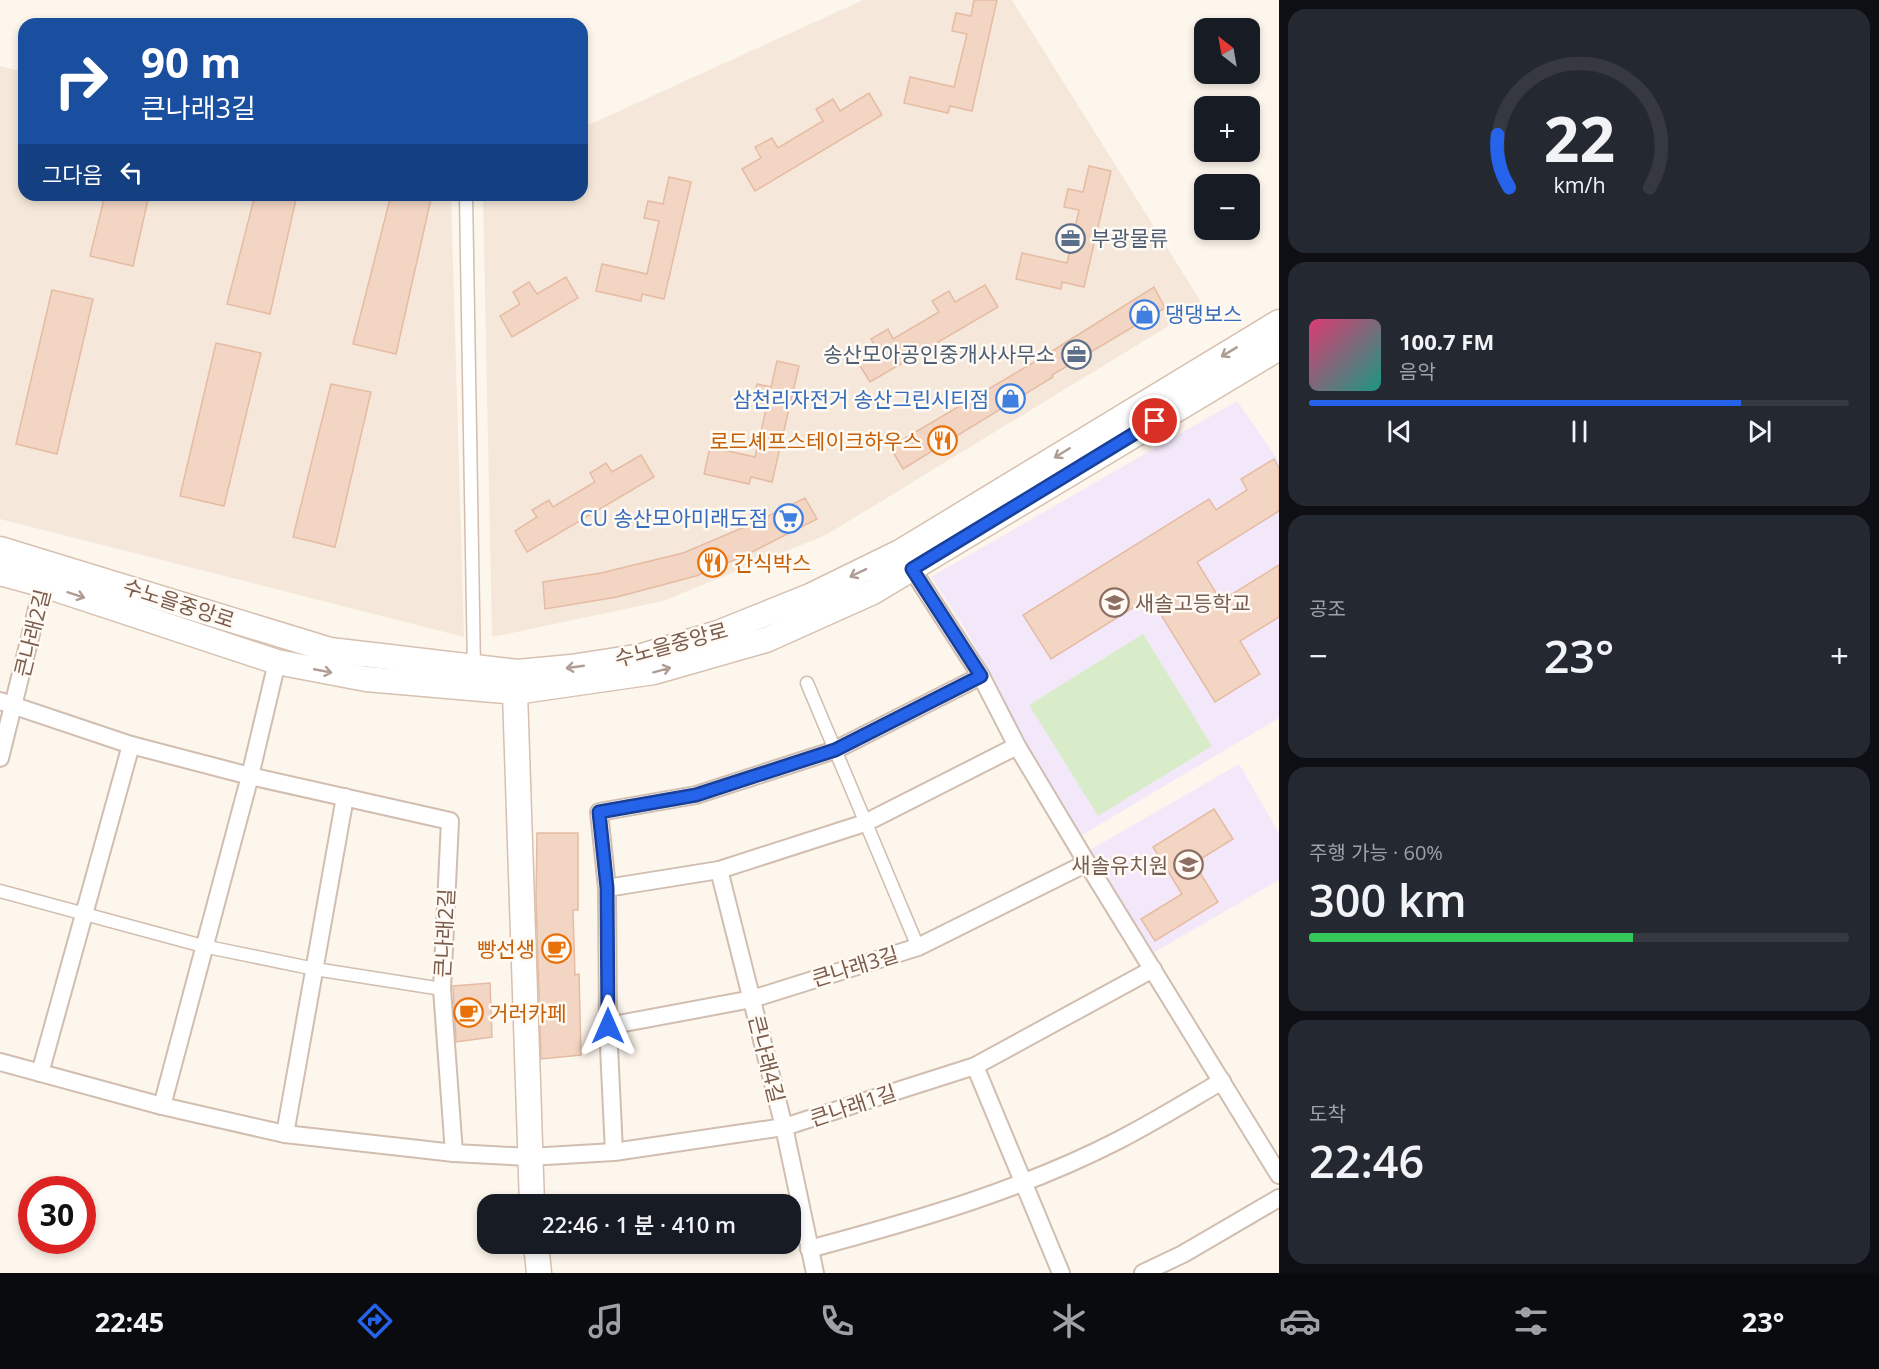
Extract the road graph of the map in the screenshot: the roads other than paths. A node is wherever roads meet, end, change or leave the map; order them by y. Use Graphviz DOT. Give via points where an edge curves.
graph roads {
  1 [pos="466,201"];
  2 [pos="1279,322"];
  3 [pos="1279,348"];
  4 [pos="0,549"];
  5 [pos="906,561"];
  6 [pos="0,573"];
  7 [pos="45,573"];
  8 [pos="277,662"];
  9 [pos="981,676"];
  10 [pos="474,677"];
  11 [pos="516,682"];
  12 [pos="807,683"];
  13 [pos="7,702"];
  14 [pos="132,745"];
  15 [pos="1017,746"];
  16 [pos="835,750"];
  17 [pos="0,758"];
  18 [pos="250,776"];
  19 [pos="345,796"];
  20 [pos="865,823"];
  21 [pos="1087,863"];
  22 [pos="719,870"];
  23 [pos="607,888"];
  24 [pos="0,891"];
  25 [pos="87,914"];
  26 [pos="202,946"];
  27 [pos="918,947"];
  28 [pos="315,969"];
  29 [pos="1153,969"];
  30 [pos="442,989"];
  31 [pos="752,999"];
  32 [pos="608,1026"];
  33 [pos="0,1062"];
  34 [pos="975,1066"];
  35 [pos="40,1073"];
  36 [pos="1222,1081"];
  37 [pos="162,1106"];
  38 [pos="783,1127"];
  39 [pos="285,1134"];
  40 [pos="614,1152"];
  41 [pos="454,1153"];
  42 [pos="529,1157"];
  43 [pos="1279,1175"];
  44 [pos="1021,1182"];
  45 [pos="531,1194"];
  46 [pos="1279,1198"];
  47 [pos="809,1250"];
  48 [pos="537,1254"];
  49 [pos="539,1273"];
  50 [pos="814,1273"];
  51 [pos="1061,1273"];
  52 [pos="1143,1273"];
  1 -- 10 [label="street"];
  2 -- 5 [label="main road, 수노을중앙로, one-way"];
  3 -- 5 [label="main road, 수노을중앙로"];
  4 -- 7 [label="main road, 수노을중앙로"];
  5 -- 9 [label="street"];
  5 -- 11 [label="main road, 수노을중앙로" via="873,592 766,640 654,672"];
  6 -- 7 [label="main road, 수노을중앙로"];
  7 -- 8 [label="main road, 수노을중앙로, one-way"];
  7 -- 10 [label="main road, 수노을중앙로" via="330,650"];
  7 -- 13 [label="street, 큰나래2길"];
  8 -- 10 [label="main road, 수노을중앙로, one-way" via="366,679"];
  8 -- 18 [label="street"];
  9 -- 15 [label="street"];
  9 -- 16 [label="street"];
  10 -- 11 [label="main road, 수노을중앙로"];
  11 -- 42 [label="main road"];
  12 -- 16 [label="street"];
  13 -- 14 [label="street, 큰나래2길"];
  13 -- 17 [label="street, 큰나래2길"];
  14 -- 18 [label="street, 큰나래2길"];
  14 -- 25 [label="street"];
  15 -- 20 [label="street"];
  15 -- 21 [label="street"];
  16 -- 20 [label="street"];
  16 -- 23 [label="street" via="696,795 599,812"];
  18 -- 19 [label="street, 큰나래2길"];
  18 -- 26 [label="street"];
  19 -- 28 [label="street"];
  19 -- 30 [label="street, 큰나래2길" via="450,821"];
  20 -- 22 [label="street"];
  20 -- 27 [label="street"];
  21 -- 27 [label="street, 큰나래3길"];
  21 -- 29 [label="street"];
  22 -- 23 [label="street"];
  22 -- 31 [label="street, 큰나래4길"];
  23 -- 32 [label="street"];
  24 -- 25 [label="street"];
  25 -- 26 [label="street"];
  25 -- 35 [label="street"];
  26 -- 28 [label="street"];
  26 -- 37 [label="street"];
  27 -- 31 [label="street, 큰나래3길"];
  28 -- 30 [label="street"];
  28 -- 39 [label="street"];
  29 -- 34 [label="street, 큰나래1길"];
  29 -- 36 [label="street"];
  30 -- 41 [label="street, 큰나래2길"];
  31 -- 32 [label="street, 큰나래3길"];
  31 -- 38 [label="street, 큰나래4길"];
  32 -- 40 [label="street"];
  33 -- 35 [label="street"];
  34 -- 38 [label="street, 큰나래1길"];
  34 -- 44 [label="street"];
  35 -- 37 [label="street"];
  36 -- 43 [label="street"];
  36 -- 44 [label="street" via="1118,1140"];
  37 -- 39 [label="street"];
  38 -- 40 [label="street, 큰나래1길"];
  38 -- 47 [label="street, 큰나래4길"];
  39 -- 41 [label="street"];
  40 -- 42 [label="street, 큰나래1길"];
  41 -- 42 [label="street"];
  42 -- 45 [label="main road"];
  44 -- 47 [label="street" via="913,1221"];
  44 -- 51 [label="street"];
  46 -- 52 [label="street"];
  47 -- 50 [label="street, 큰나래4길"];
  48 -- 49 [label="main road"];
}
